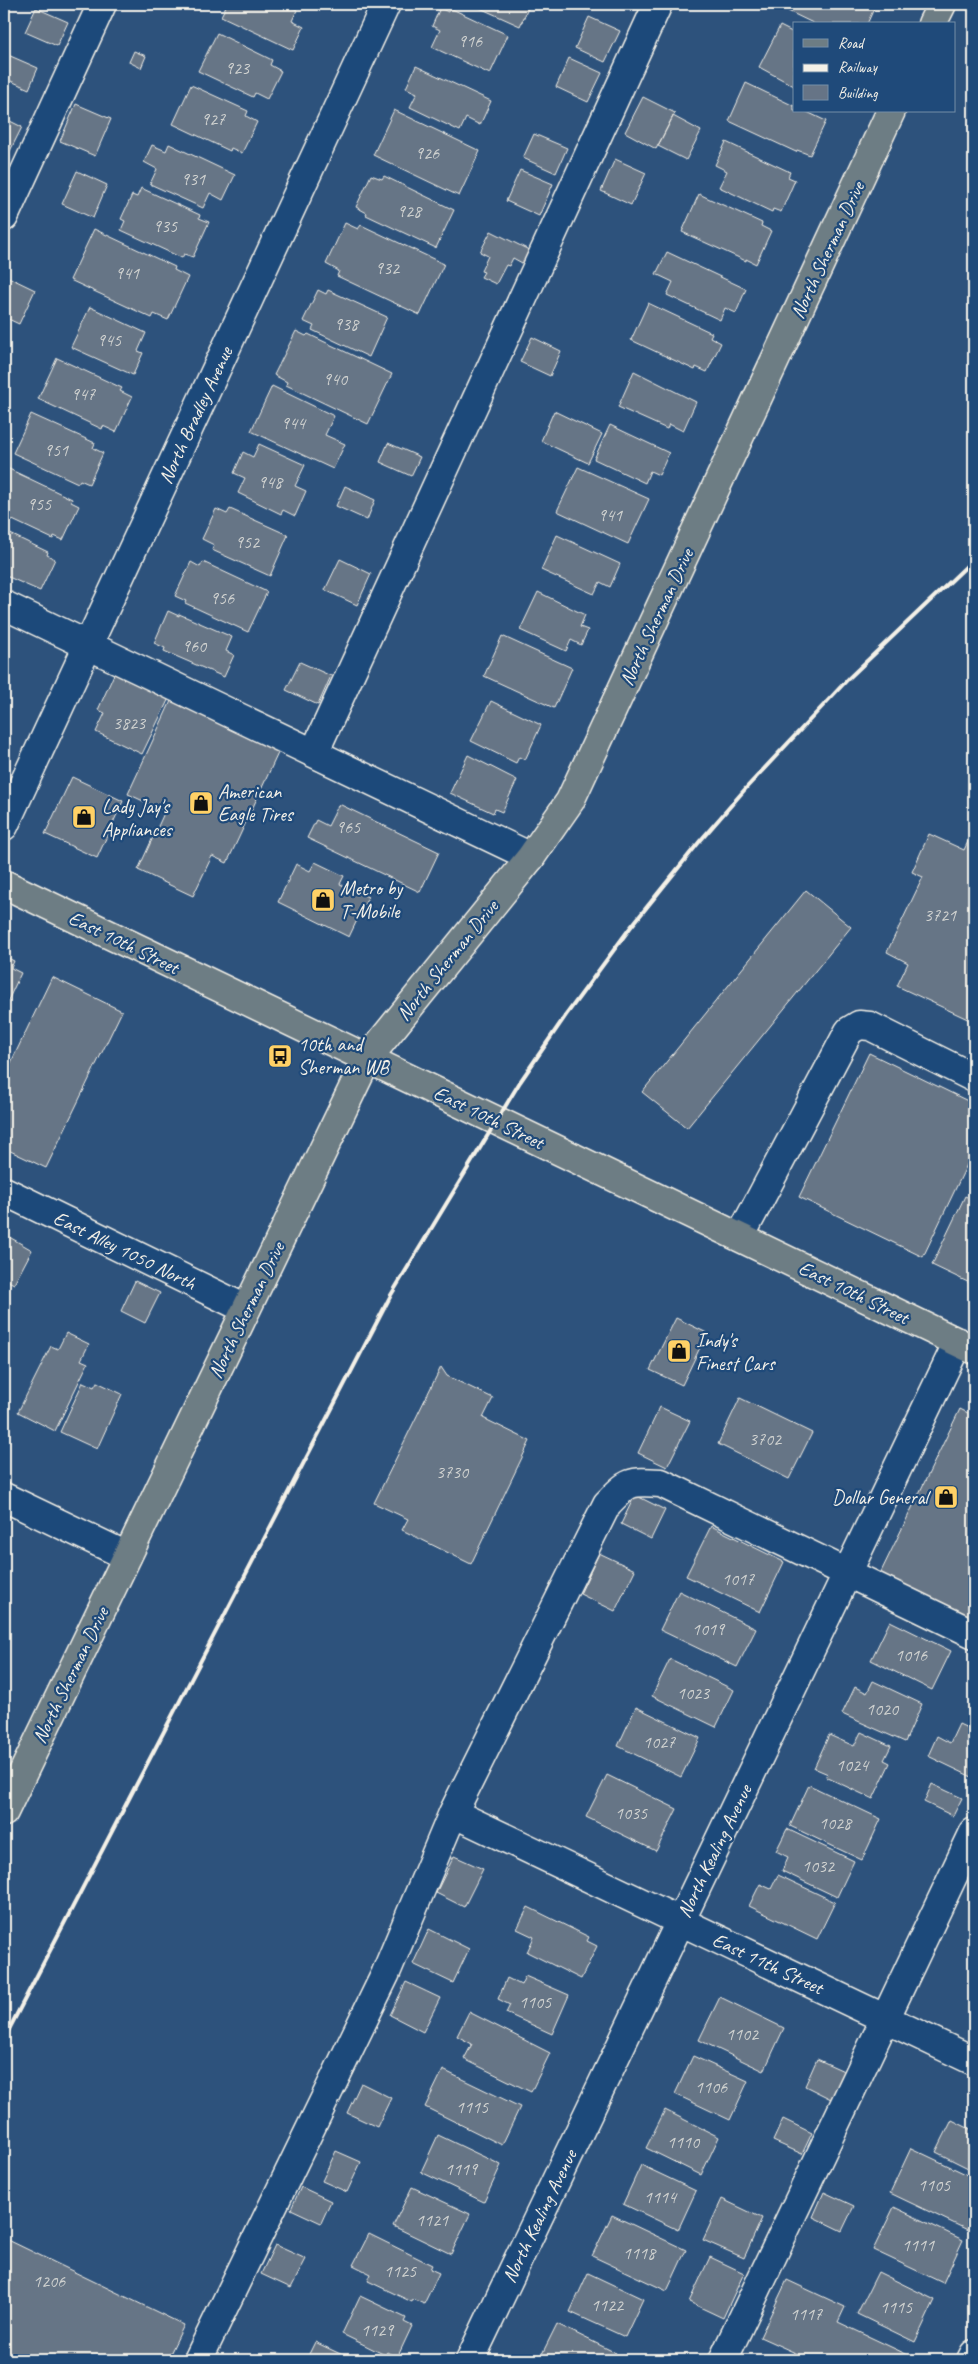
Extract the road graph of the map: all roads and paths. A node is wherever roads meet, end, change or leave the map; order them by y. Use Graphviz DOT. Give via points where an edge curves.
graph roads {
  1 [pos="102,4"];
  2 [pos="386,4"];
  3 [pos="658,4"];
  4 [pos="942,4"];
  5 [pos="933,22"];
  6 [pos="892,112"];
  7 [pos="4,217"];
  8 [pos="4,605"];
  9 [pos="88,646"];
  10 [pos="314,754"];
  11 [pos="4,826"];
  12 [pos="531,857"];
  13 [pos="4,884"];
  14 [pos="367,1059"];
  15 [pos="974,1078"];
  16 [pos="4,1191"];
  17 [pos="740,1237"];
  18 [pos="246,1309"];
  19 [pos="966,1346"];
  20 [pos="4,1497"];
  21 [pos="128,1556"];
  22 [pos="847,1573"];
  23 [pos="974,1634"];
  24 [pos="4,1812"];
  25 [pos="453,1813"];
  26 [pos="974,1832"];
  27 [pos="680,1921"];
  28 [pos="886,2018"];
  29 [pos="974,2061"];
  30 [pos="974,2354"];
  31 [pos="198,2360"];
  32 [pos="470,2360"];
  33 [pos="722,2360"];
  34 [pos="971,2360"];
  1 -- 7 [label="street"];
  2 -- 9 [label="street, North Bradley Avenue"];
  3 -- 10 [label="street"];
  4 -- 5 [label="main road"];
  6 -- 12 [label="main road, North Sherman Drive" via="570,801"];
  8 -- 9 [label="street"];
  9 -- 10 [label="street"];
  9 -- 11 [label="street, North Bradley Avenue"];
  10 -- 12 [label="street"];
  12 -- 14 [label="main road, North Sherman Drive"];
  13 -- 14 [label="main road, East 10th Street"];
  14 -- 17 [label="main road, East 10th Street"];
  14 -- 18 [label="main road, North Sherman Drive"];
  15 -- 17 [label="street" via="870,1026 858,1025 849,1031"];
  16 -- 18 [label="street, East Alley 1050 North"];
  17 -- 19 [label="main road, East 10th Street"];
  18 -- 21 [label="main road, North Sherman Drive"];
  19 -- 22 [label="street, North Kealing Avenue"];
  20 -- 21 [label="street"];
  21 -- 24 [label="main road, North Sherman Drive"];
  22 -- 23 [label="street"];
  22 -- 25 [label="street" via="661,1483 626,1484 606,1504"];
  22 -- 27 [label="street, North Kealing Avenue"];
  25 -- 27 [label="street, East 11th Street"];
  25 -- 31 [label="street" via="385,1975"];
  26 -- 28 [label="street"];
  27 -- 28 [label="street, East 11th Street"];
  27 -- 32 [label="street, North Kealing Avenue"];
  28 -- 29 [label="street, East 11th Street"];
  28 -- 33 [label="street"];
  30 -- 34 [label="street"];
}
